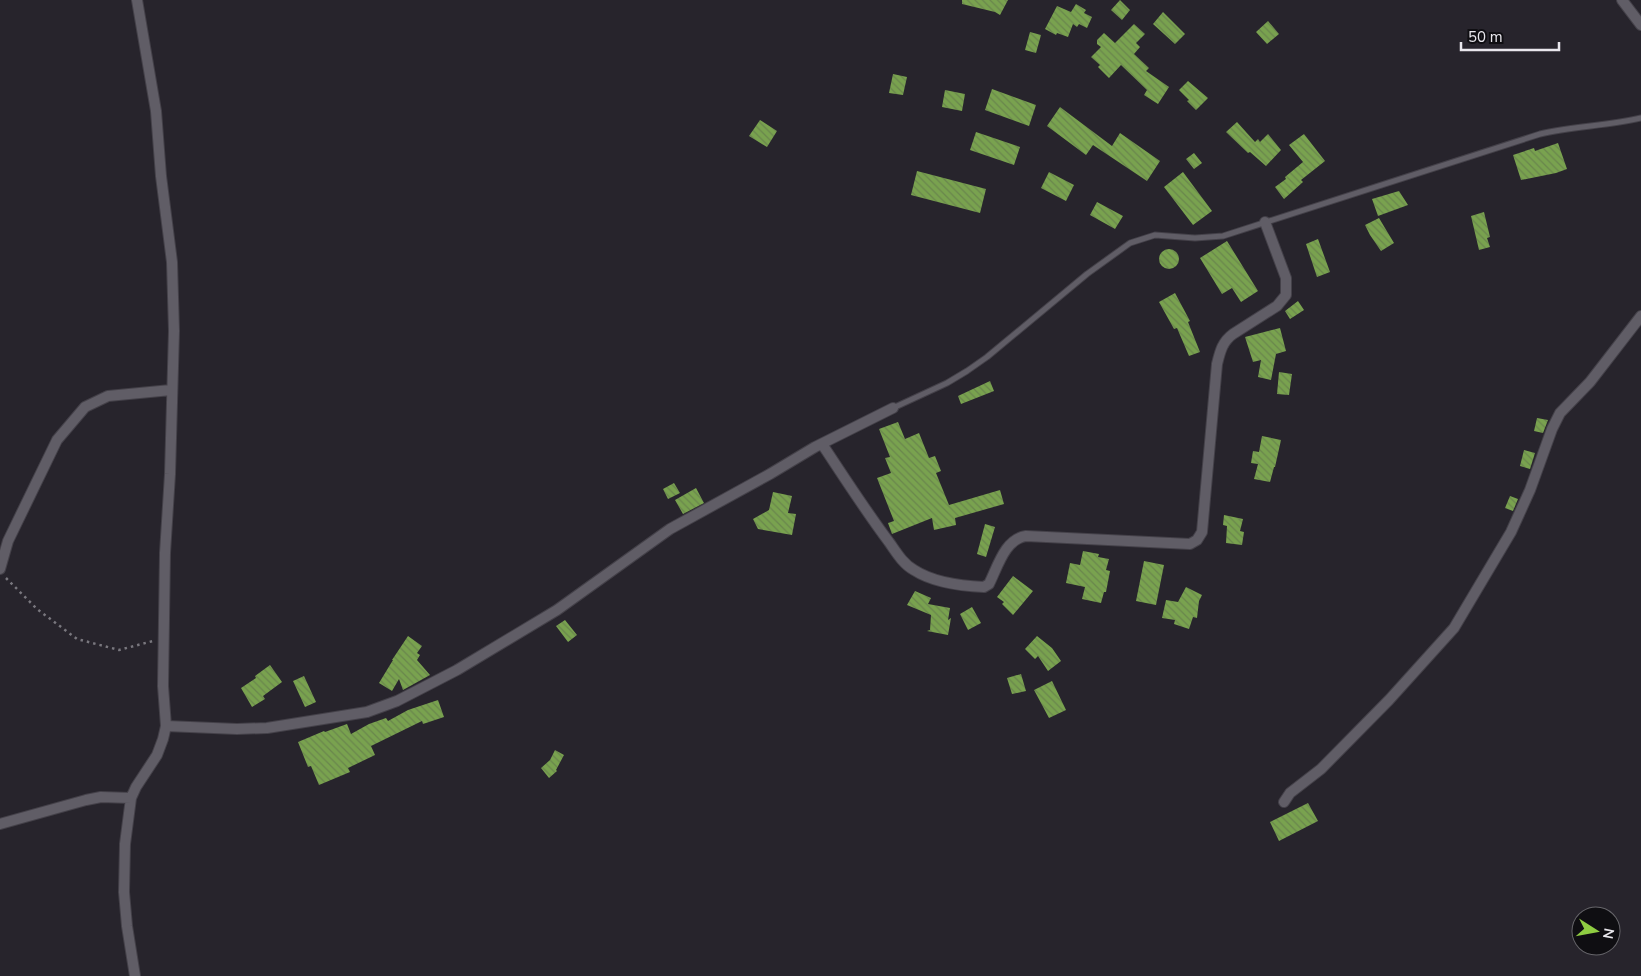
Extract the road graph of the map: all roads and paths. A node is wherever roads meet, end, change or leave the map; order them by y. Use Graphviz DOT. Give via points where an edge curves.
graph roads {
  1 [pos="137,0"];
  2 [pos="1622,0"];
  3 [pos="1641,25"];
  4 [pos="1641,118"];
  5 [pos="1265,222"];
  6 [pos="1641,316"];
  7 [pos="172,390"];
  8 [pos="893,408"];
  9 [pos="822,444"];
  10 [pos="2,571"];
  11 [pos="164,638"];
  12 [pos="166,726"];
  13 [pos="131,798"];
  14 [pos="1284,802"];
  15 [pos="0,824"];
  16 [pos="135,976"];
  1 -- 7 [label="street" via="156,111 172,262"];
  2 -- 3 [label="street"];
  4 -- 5 [label="lane" via="1540,134"];
  5 -- 8 [label="lane" via="1223,236 1155,236 1130,244 967,371"];
  5 -- 9 [label="street" via="1286,278 1286,295 1277,306 1226,338 1222,346 1217,364 1202,532 1190,544 1018,537 1011,542 989,584 984,587 931,578 910,568 876,525"];
  6 -- 14 [label="street" via="1590,382 1560,414 1511,532 1454,628 1389,700 1321,769 1290,792"];
  7 -- 10 [label="street" via="108,396 85,407 57,440 8,541"];
  7 -- 11 [label="street"];
  8 -- 9 [label="street"];
  9 -- 12 [label="street" via="670,529 557,610 498,646 397,700 367,712 267,728"];
  10 -- 11 [label="path" via="38,610 77,639 119,650"];
  11 -- 12 [label="street"];
  12 -- 13 [label="street" via="157,755"];
  13 -- 15 [label="street" via="101,797"];
  13 -- 16 [label="street" via="125,844 124,892"];
}
